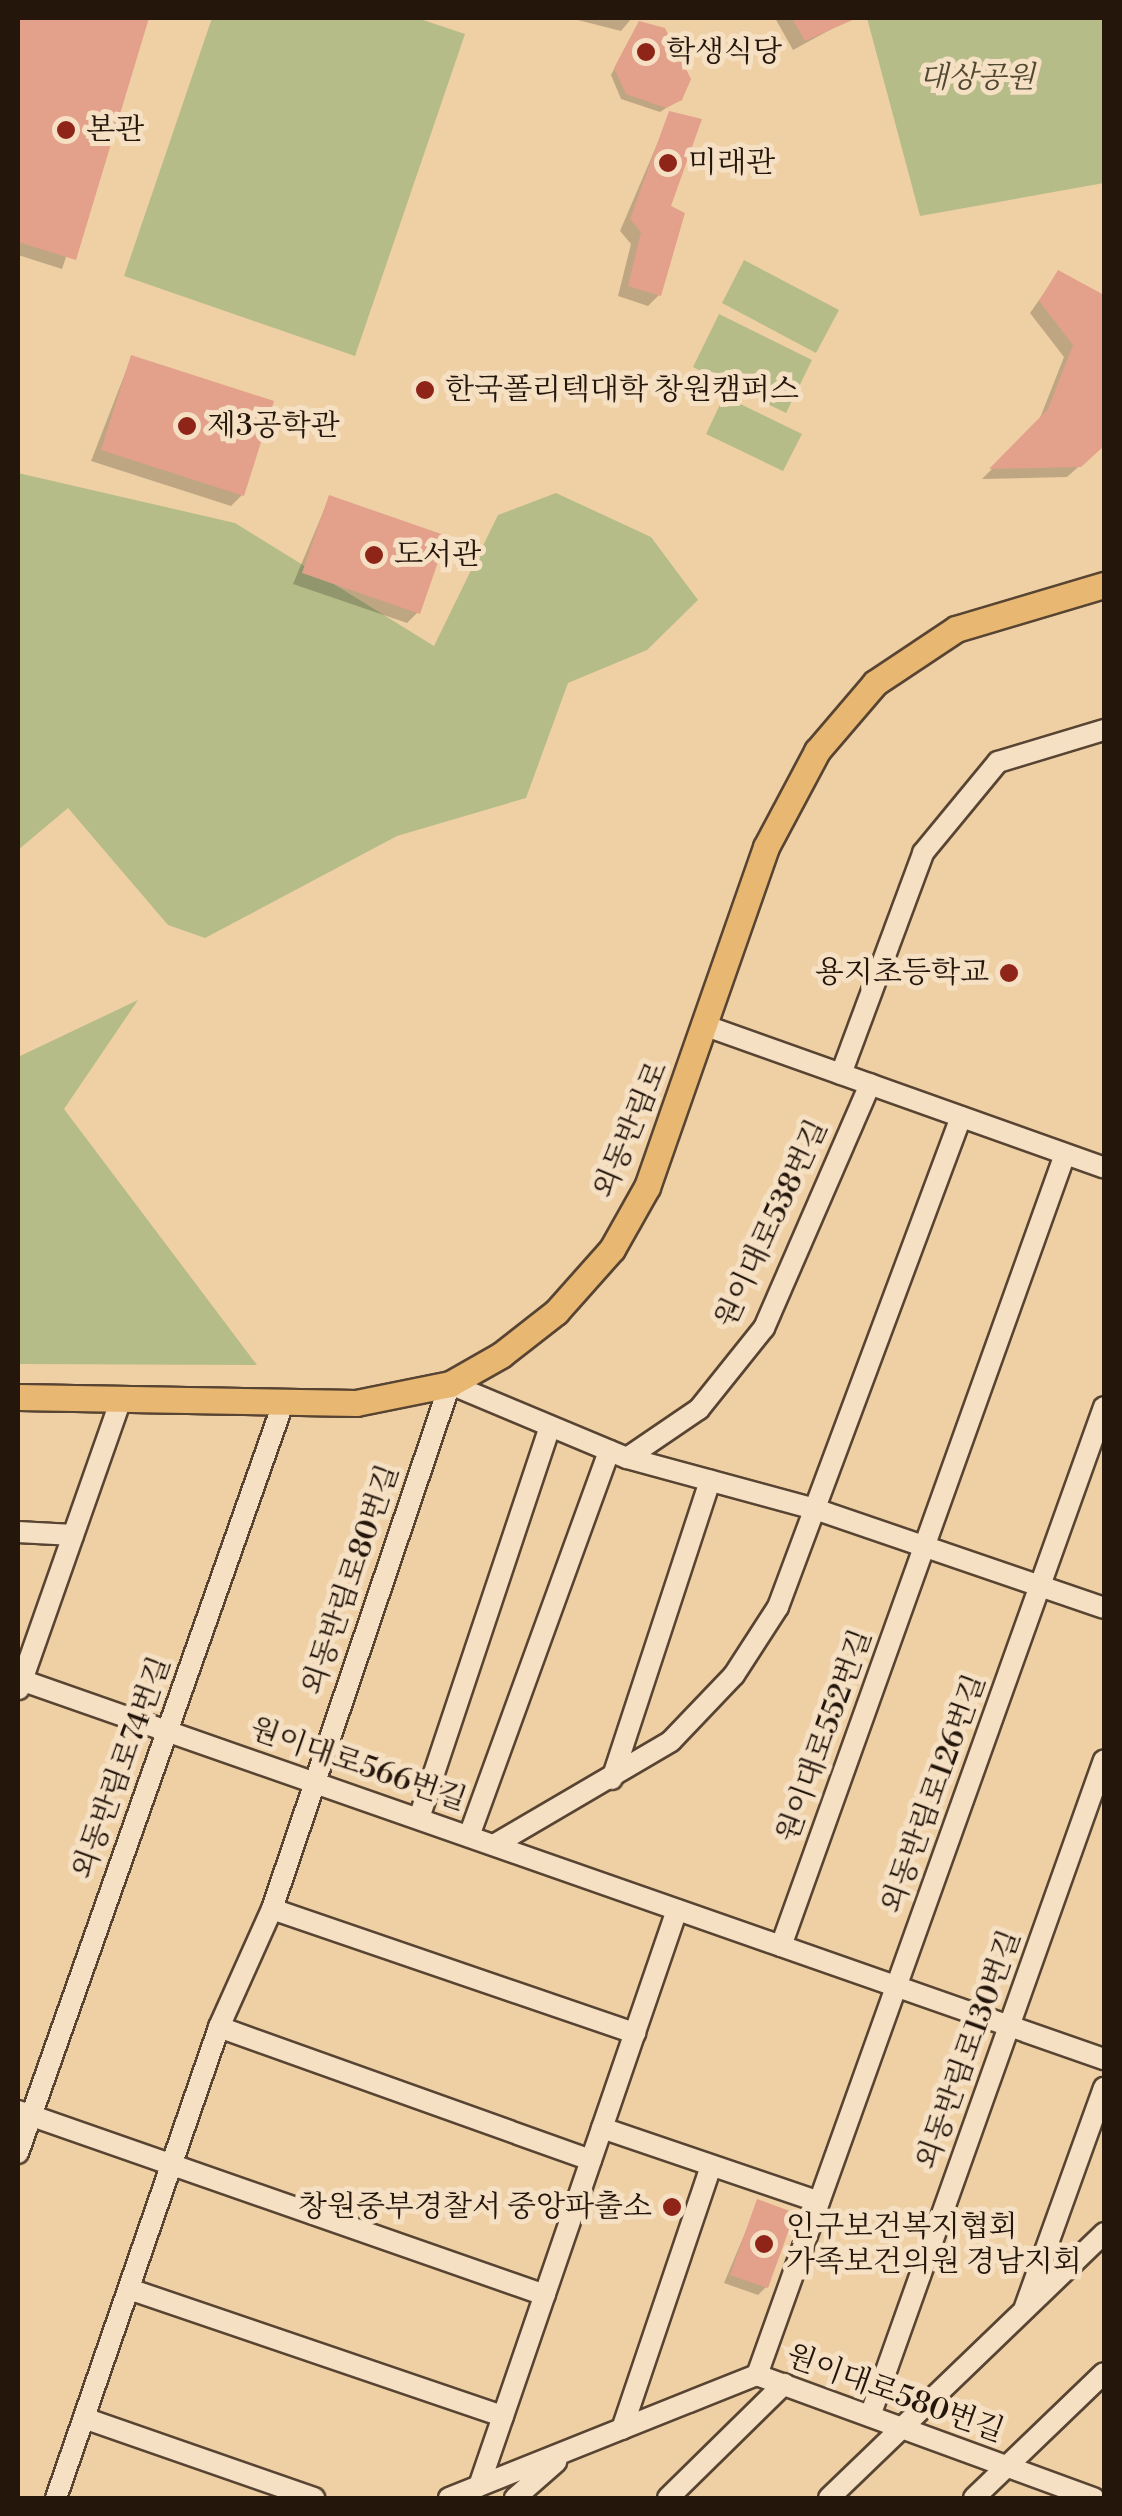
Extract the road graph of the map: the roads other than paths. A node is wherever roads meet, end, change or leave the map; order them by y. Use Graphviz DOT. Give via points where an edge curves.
graph roads {
  1 [pos="1104,585"];
  2 [pos="1104,730"];
  3 [pos="709,1027"];
  4 [pos="841,1074"];
  5 [pos="870,1084"];
  6 [pos="961,1117"];
  7 [pos="1065,1154"];
  8 [pos="1104,1168"];
  9 [pos="450,1384"];
  10 [pos="18,1397"];
  11 [pos="122,1399"];
  12 [pos="283,1404"];
  13 [pos="1104,1406"];
  14 [pos="550,1426"];
  15 [pos="618,1454"];
  16 [pos="710,1481"];
  17 [pos="815,1509"];
  18 [pos="18,1532"];
  19 [pos="73,1535"];
  20 [pos="924,1547"];
  21 [pos="1040,1586"];
  22 [pos="1104,1608"];
  23 [pos="19,1684"];
  24 [pos="167,1731"];
  25 [pos="1104,1760"];
  26 [pos="314,1779"];
  27 [pos="612,1780"];
  28 [pos="418,1818"];
  29 [pos="469,1836"];
  30 [pos="494,1844"];
  31 [pos="272,1909"];
  32 [pos="678,1910"];
  33 [pos="782,1946"];
  34 [pos="896,1986"];
  35 [pos="1010,2026"];
  36 [pos="220,2027"];
  37 [pos="635,2033"];
  38 [pos="1104,2059"];
  39 [pos="1104,2088"];
  40 [pos="24,2113"];
  41 [pos="602,2128"];
  42 [pos="18,2153"];
  43 [pos="592,2160"];
  44 [pos="172,2165"];
  45 [pos="711,2166"];
  46 [pos="819,2202"];
  47 [pos="1104,2233"];
  48 [pos="129,2288"];
  49 [pos="545,2295"];
  50 [pos="1023,2312"];
  51 [pos="1104,2373"];
  52 [pos="757,2375"];
  53 [pos="784,2384"];
  54 [pos="503,2416"];
  55 [pos="870,2416"];
  56 [pos="84,2418"];
  57 [pos="902,2428"];
  58 [pos="622,2429"];
  59 [pos="568,2450"];
  60 [pos="1007,2466"];
  61 [pos="479,2486"];
  62 [pos="56,2498"];
  63 [pos="314,2498"];
  64 [pos="449,2498"];
  65 [pos="515,2498"];
  66 [pos="668,2498"];
  67 [pos="829,2498"];
  68 [pos="974,2498"];
  69 [pos="1094,2498"];
  1 -- 3 [label="main road, 외동반림로" via="956,629 875,683 816,750 766,847"];
  2 -- 4 [label="street" via="998,762 923,852"];
  3 -- 4 [label="street"];
  3 -- 9 [label="main road, 외동반림로" via="612,1249 556,1312"];
  4 -- 5 [label="street"];
  5 -- 6 [label="street"];
  5 -- 15 [label="street, 원이대로538번길" via="764,1328 699,1409"];
  6 -- 7 [label="street"];
  6 -- 17 [label="street"];
  7 -- 8 [label="street"];
  7 -- 20 [label="street"];
  9 -- 12 [label="main road, 외동반림로" via="356,1402"];
  9 -- 14 [label="street"];
  9 -- 26 [label="street, 외동반림로80번길"];
  10 -- 11 [label="main road, 외동반림로"];
  11 -- 12 [label="main road, 외동반림로"];
  11 -- 19 [label="street"];
  12 -- 24 [label="street, 외동반림로74번길"];
  13 -- 21 [label="street, 외동반림로126번길"];
  14 -- 15 [label="street"];
  14 -- 28 [label="street"];
  15 -- 16 [label="street"];
  15 -- 29 [label="street"];
  16 -- 17 [label="street"];
  16 -- 27 [label="street"];
  17 -- 20 [label="street"];
  17 -- 27 [label="street" via="778,1607 734,1675 671,1741"];
  18 -- 19 [label="street"];
  19 -- 23 [label="street"];
  20 -- 21 [label="street"];
  20 -- 33 [label="street, 원이대로552번길"];
  21 -- 22 [label="street"];
  21 -- 34 [label="street, 외동반림로126번길"];
  23 -- 24 [label="street, 원이대로566번길"];
  24 -- 26 [label="street, 원이대로566번길"];
  24 -- 40 [label="street, 외동반림로74번길"];
  25 -- 35 [label="street, 외동반림로130번길"];
  26 -- 28 [label="street, 원이대로566번길"];
  26 -- 31 [label="street, 외동반림로80번길"];
  27 -- 30 [label="street"];
  28 -- 29 [label="street, 원이대로566번길"];
  29 -- 30 [label="street, 원이대로566번길"];
  30 -- 32 [label="street, 원이대로566번길"];
  31 -- 36 [label="street, 외동반림로80번길"];
  31 -- 37 [label="street"];
  32 -- 33 [label="street, 원이대로566번길"];
  32 -- 37 [label="street"];
  33 -- 34 [label="street, 원이대로566번길"];
  34 -- 35 [label="street, 원이대로566번길"];
  34 -- 46 [label="street, 외동반림로126번길"];
  35 -- 38 [label="street, 원이대로566번길"];
  35 -- 55 [label="street, 외동반림로130번길"];
  36 -- 43 [label="street"];
  36 -- 44 [label="street, 외동반림로80번길"];
  37 -- 41 [label="street"];
  39 -- 50 [label="street"];
  40 -- 42 [label="street, 외동반림로74번길"];
  40 -- 44 [label="street"];
  41 -- 43 [label="street"];
  41 -- 45 [label="street"];
  43 -- 49 [label="street"];
  44 -- 48 [label="street, 외동반림로80번길"];
  44 -- 49 [label="street"];
  45 -- 46 [label="street"];
  45 -- 58 [label="street"];
  46 -- 52 [label="street, 외동반림로126번길"];
  47 -- 50 [label="street"];
  48 -- 54 [label="street"];
  48 -- 56 [label="street, 외동반림로80번길"];
  49 -- 54 [label="street"];
  50 -- 57 [label="street"];
  51 -- 60 [label="street"];
  52 -- 53 [label="street, 원이대로580번길"];
  52 -- 58 [label="street, 원이대로580번길"];
  53 -- 55 [label="street, 원이대로580번길"];
  53 -- 66 [label="street"];
  54 -- 61 [label="street"];
  55 -- 57 [label="street, 원이대로580번길"];
  56 -- 62 [label="street, 외동반림로80번길"];
  56 -- 63 [label="street"];
  57 -- 60 [label="street, 원이대로580번길"];
  57 -- 67 [label="street"];
  58 -- 59 [label="street, 원이대로580번길"];
  59 -- 61 [label="street, 원이대로580번길"];
  59 -- 65 [label="street"];
  60 -- 68 [label="street"];
  60 -- 69 [label="street, 원이대로580번길"];
  61 -- 64 [label="street, 원이대로580번길"];
}
